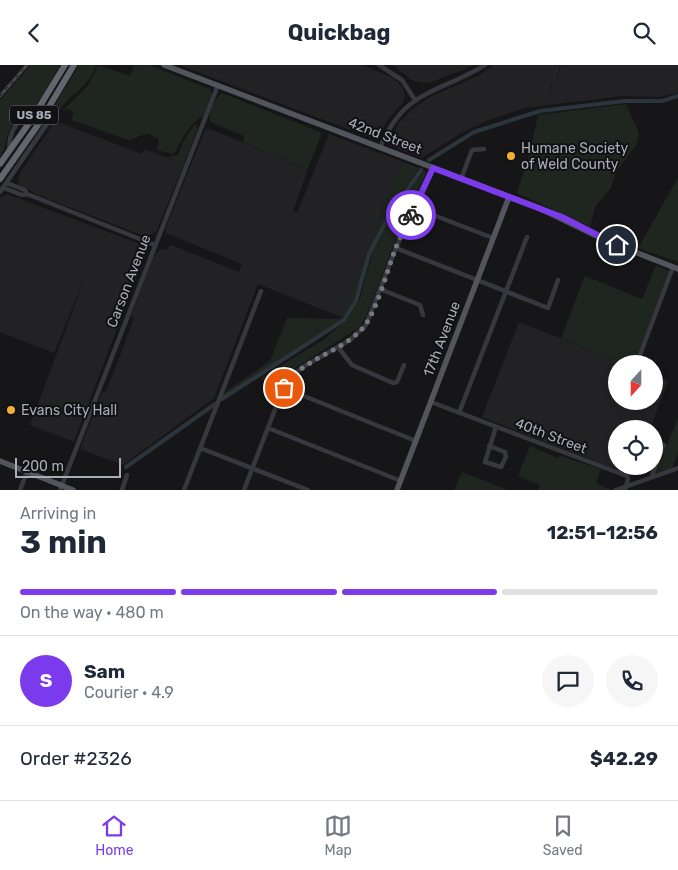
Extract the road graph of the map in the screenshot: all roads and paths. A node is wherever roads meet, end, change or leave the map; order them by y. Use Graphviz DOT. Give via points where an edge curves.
graph roads {
  1 [pos="65,65"];
  2 [pos="74,65"];
  3 [pos="164,65"];
  4 [pos="379,65"];
  5 [pos="484,65"];
  6 [pos="218,85"];
  7 [pos="415,100"];
  8 [pos="56,111"];
  9 [pos="380,148"];
  10 [pos="484,149"];
  11 [pos="0,164"];
  12 [pos="433,168"];
  13 [pos="0,179"];
  14 [pos="461,179"];
  15 [pos="7,183"];
  16 [pos="2,190"];
  17 [pos="27,194"];
  18 [pos="509,197"];
  19 [pos="415,208"];
  20 [pos="527,237"];
  21 [pos="493,238"];
  22 [pos="155,245"];
  23 [pos="396,248"];
  24 [pos="675,268"];
  25 [pos="478,280"];
  26 [pos="558,280"];
  27 [pos="380,289"];
  28 [pos="261,291"];
  29 [pos="506,291"];
  30 [pos="423,315"];
  31 [pos="338,347"];
  32 [pos="640,355"];
  33 [pos="404,365"];
  34 [pos="284,388"];
  35 [pos="431,402"];
  36 [pos="459,413"];
  37 [pos="496,427"];
  38 [pos="268,428"];
  39 [pos="416,441"];
  40 [pos="489,446"];
  41 [pos="200,448"];
  42 [pos="0,461"];
  43 [pos="678,468"];
  44 [pos="253,469"];
  45 [pos="27,472"];
  46 [pos="663,472"];
  47 [pos="127,475"];
  48 [pos="652,475"];
  49 [pos="401,481"];
  50 [pos="61,488"];
  51 [pos="625,488"];
  52 [pos="300,489"];
  53 [pos="20,490"];
  54 [pos="73,490"];
  55 [pos="122,490"];
  56 [pos="184,490"];
  57 [pos="244,490"];
  58 [pos="308,490"];
  59 [pos="398,490"];
  60 [pos="616,490"];
  1 -- 11 [label="highway, US 85"];
  2 -- 13 [label="highway, US 85"];
  3 -- 6 [label="main road, 42nd Street"];
  4 -- 7 [label="street" via="402,80"];
  5 -- 7 [label="street"];
  6 -- 9 [label="main road, 42nd Street"];
  6 -- 22 [label="street, Carson Avenue"];
  7 -- 9 [label="street" via="395,118"];
  8 -- 15 [label="street"];
  9 -- 12 [label="main road, 42nd Street"];
  10 -- 14 [label="street" via="472,151"];
  12 -- 14 [label="main road, 42nd Street"];
  12 -- 19 [label="street"];
  14 -- 18 [label="main road, 42nd Street"];
  15 -- 16 [label="street"];
  15 -- 17 [label="street" via="25,190"];
  16 -- 17 [label="street"];
  17 -- 22 [label="street"];
  18 -- 21 [label="main road, 17th Avenue"];
  18 -- 24 [label="main road, 42nd Street"];
  19 -- 21 [label="street"];
  19 -- 23 [label="street"];
  20 -- 29 [label="street"];
  21 -- 25 [label="main road, 17th Avenue"];
  22 -- 50 [label="street, Carson Avenue"];
  23 -- 25 [label="street"];
  23 -- 27 [label="street"];
  24 -- 32 [label="street"];
  25 -- 29 [label="street"];
  25 -- 35 [label="main road, 17th Avenue"];
  26 -- 29 [label="street" via="548,308"];
  27 -- 30 [label="street" via="420,305"];
  27 -- 31 [label="street" via="366,325"];
  28 -- 41 [label="street"];
  29 -- 36 [label="street"];
  31 -- 33 [label="street" via="352,365 393,383 397,382"];
  31 -- 34 [label="street" via="293,375"];
  34 -- 38 [label="street"];
  34 -- 39 [label="street"];
  35 -- 36 [label="street, 40th Street"];
  35 -- 39 [label="main road, 17th Avenue"];
  36 -- 37 [label="street, 40th Street"];
  37 -- 40 [label="street"];
  37 -- 51 [label="street, 40th Street" via="627,476"];
  38 -- 44 [label="street"];
  38 -- 49 [label="street"];
  39 -- 49 [label="main road, 17th Avenue"];
  40 -- 40 [label="street" via="505,452 501,467 485,462"];
  41 -- 44 [label="street"];
  41 -- 56 [label="street"];
  42 -- 45 [label="main road"];
  43 -- 46 [label="street"];
  44 -- 52 [label="street"];
  44 -- 57 [label="street"];
  45 -- 50 [label="main road"];
  45 -- 53 [label="street"];
  47 -- 55 [label="street"];
  48 -- 51 [label="street"];
  49 -- 59 [label="main road, 17th Avenue"];
  50 -- 54 [label="main road"];
  51 -- 60 [label="street"];
  52 -- 58 [label="street"];
}
